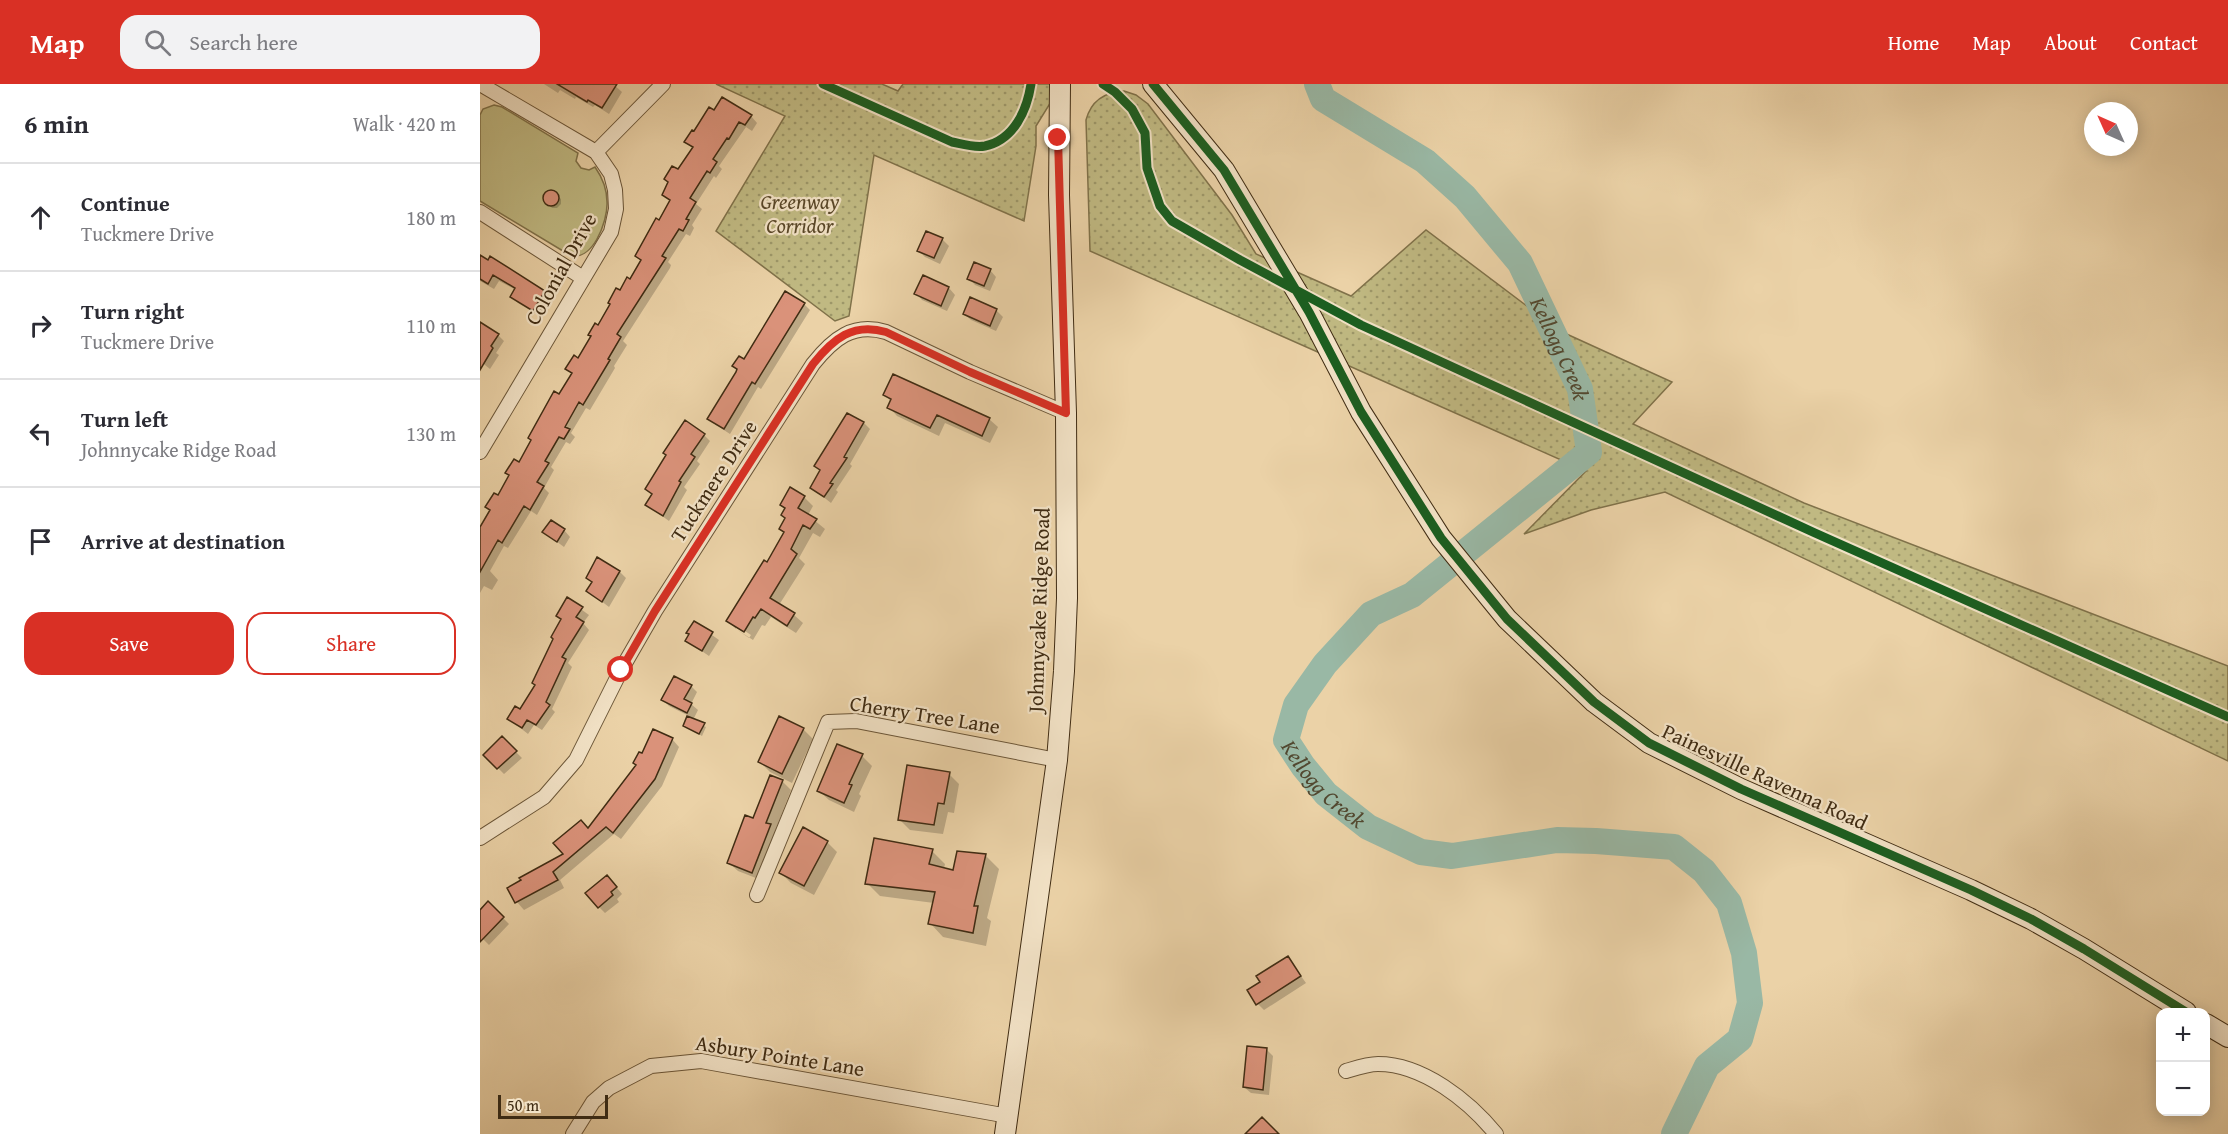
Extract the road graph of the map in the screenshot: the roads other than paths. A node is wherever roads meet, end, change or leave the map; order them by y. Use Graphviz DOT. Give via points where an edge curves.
graph roads {
  1 [pos="663,84"];
  2 [pos="1060,84"];
  3 [pos="1154,84"];
  4 [pos="481,88"];
  5 [pos="596,152"];
  6 [pos="480,212"];
  7 [pos="583,278"];
  8 [pos="1066,413"];
  9 [pos="480,453"];
  10 [pos="1057,759"];
  11 [pos="480,838"];
  12 [pos="757,895"];
  13 [pos="2179,1008"];
  14 [pos="2210,1027"];
  15 [pos="2228,1037"];
  16 [pos="1346,1071"];
  17 [pos="1006,1125"];
  18 [pos="573,1134"];
  19 [pos="1496,1134"];
  1 -- 5 [label="street"];
  2 -- 8 [label="street, Johnnycake Ridge Road" via="1059,195"];
  3 -- 13 [label="street, Painesville Ravenna Road" via="1224,170 1309,312 1360,412 1441,538 1507,619 1594,702 1648,743 2041,924"];
  4 -- 5 [label="street"];
  5 -- 7 [label="street, Colonial Drive" via="611,174 616,209 611,231"];
  6 -- 7 [label="street"];
  7 -- 9 [label="street, Colonial Drive"];
  8 -- 10 [label="street, Johnnycake Ridge Road" via="1068,598"];
  8 -- 11 [label="street, Tuckmere Drive" via="886,332 858,329 841,336 813,364 655,611 576,760 544,797"];
  10 -- 12 [label="street, Cherry Tree Lane" via="855,721 828,722"];
  10 -- 17 [label="street, Johnnycake Ridge Road"];
  14 -- 15 [label="street"];
  16 -- 19 [label="street" via="1376,1064 1416,1072 1468,1105"];
  17 -- 18 [label="street, Asbury Pointe Lane" via="701,1061 651,1066 609,1088 593,1102"];
}
